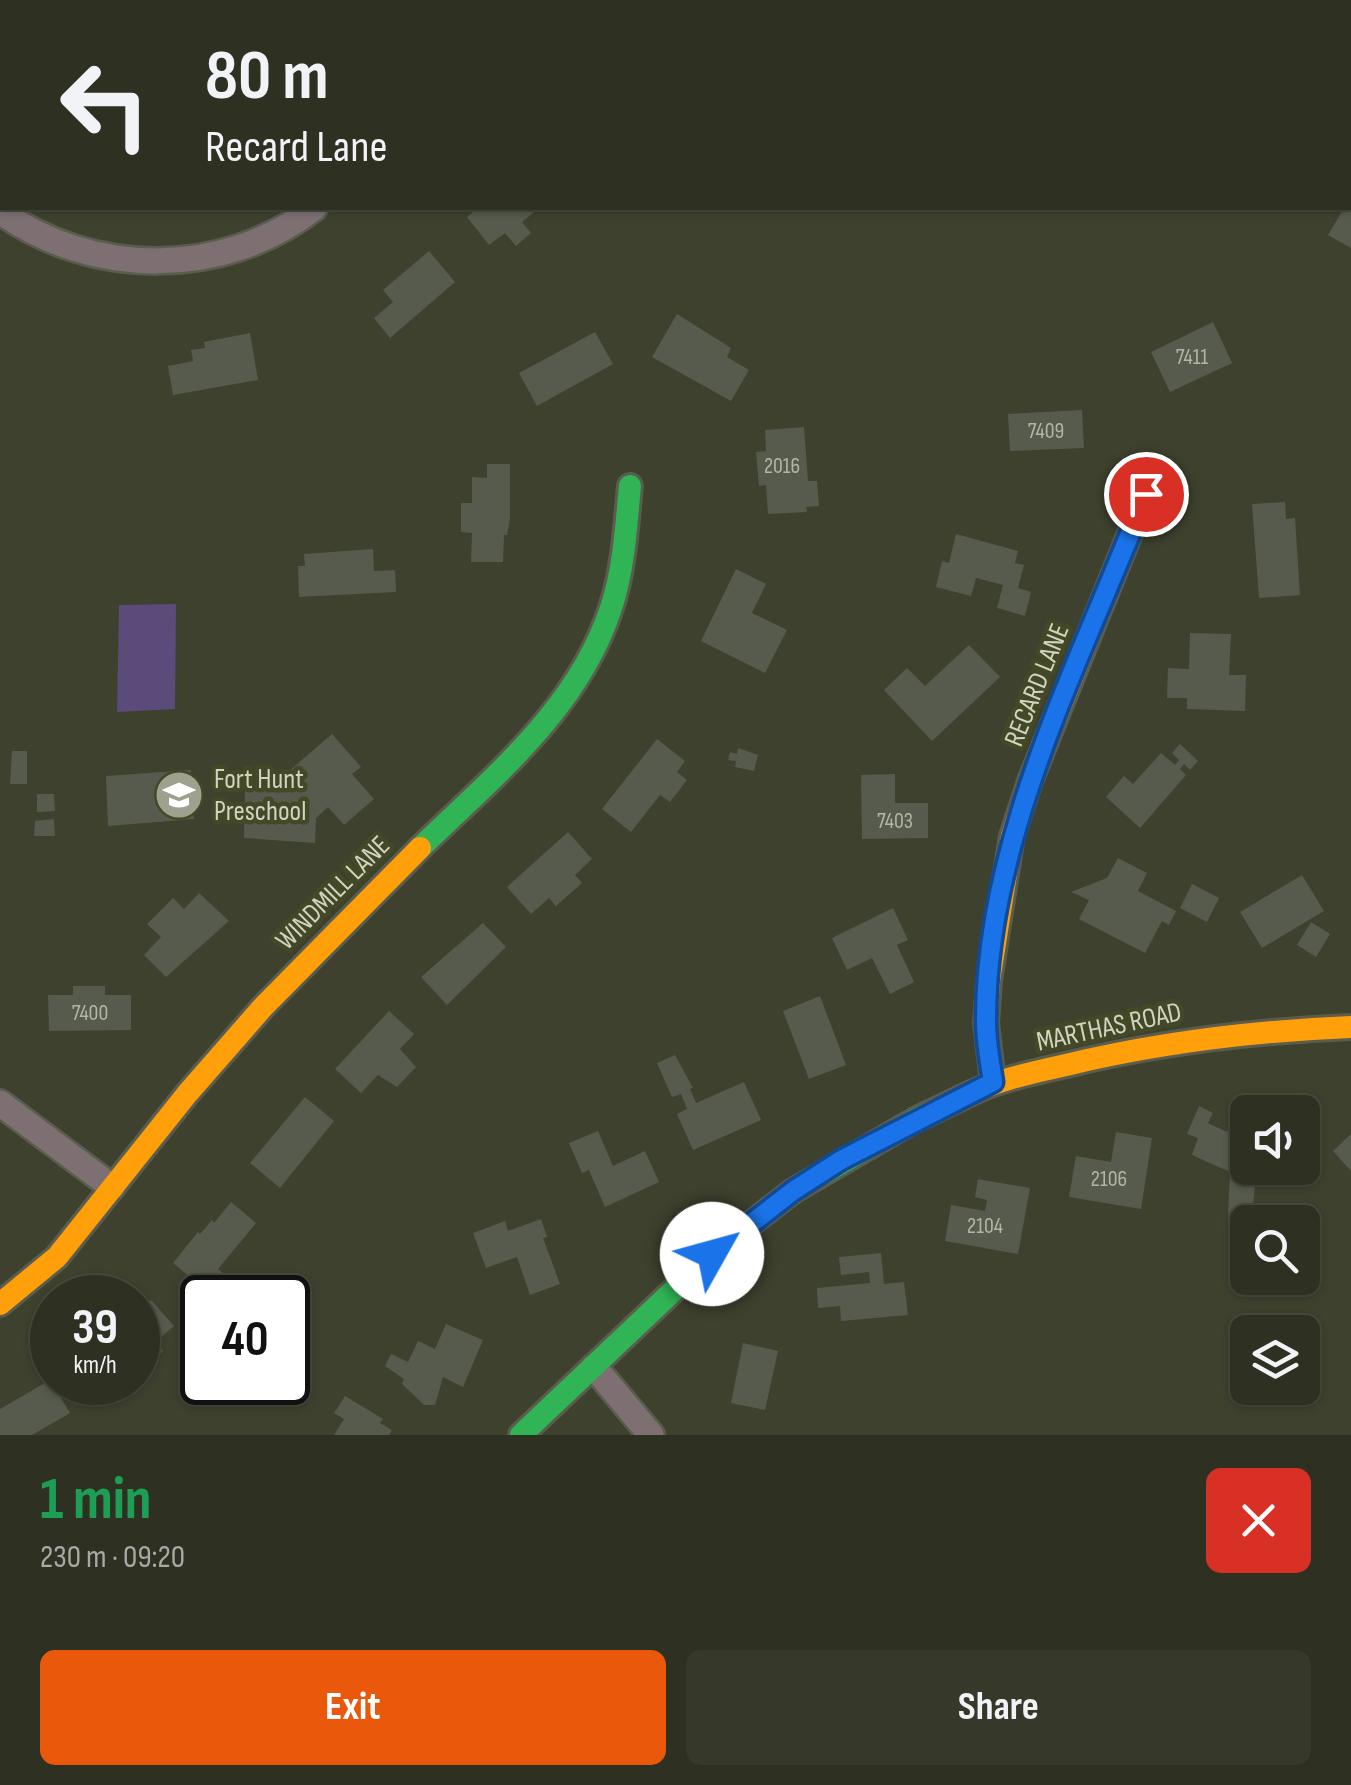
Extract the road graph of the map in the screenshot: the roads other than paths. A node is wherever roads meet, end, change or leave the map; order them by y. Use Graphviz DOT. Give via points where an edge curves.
graph roads {
  1 [pos="311,210"];
  2 [pos="0,211"];
  3 [pos="630,486"];
  4 [pos="1146,494"];
  5 [pos="1351,1027"];
  6 [pos="993,1082"];
  7 [pos="0,1102"];
  8 [pos="112,1187"];
  9 [pos="0,1304"];
  10 [pos="594,1367"];
  11 [pos="521,1435"];
  12 [pos="650,1435"];
  1 -- 2 [label="street" via="227,251 145,262 64,246"];
  3 -- 8 [label="street, WINDMILL LANE" via="611,609 563,703 263,1007"];
  4 -- 6 [label="street, RECARD LANE" via="1012,836 989,981"];
  5 -- 6 [label="street, MARTHAS ROAD" via="1192,1039"];
  6 -- 10 [label="street, MARTHAS ROAD" via="793,1191 712,1254"];
  7 -- 8 [label="street"];
  8 -- 9 [label="street, WINDMILL LANE" via="57,1256"];
  10 -- 11 [label="street, MARTHAS ROAD"];
  10 -- 12 [label="street"];
}
